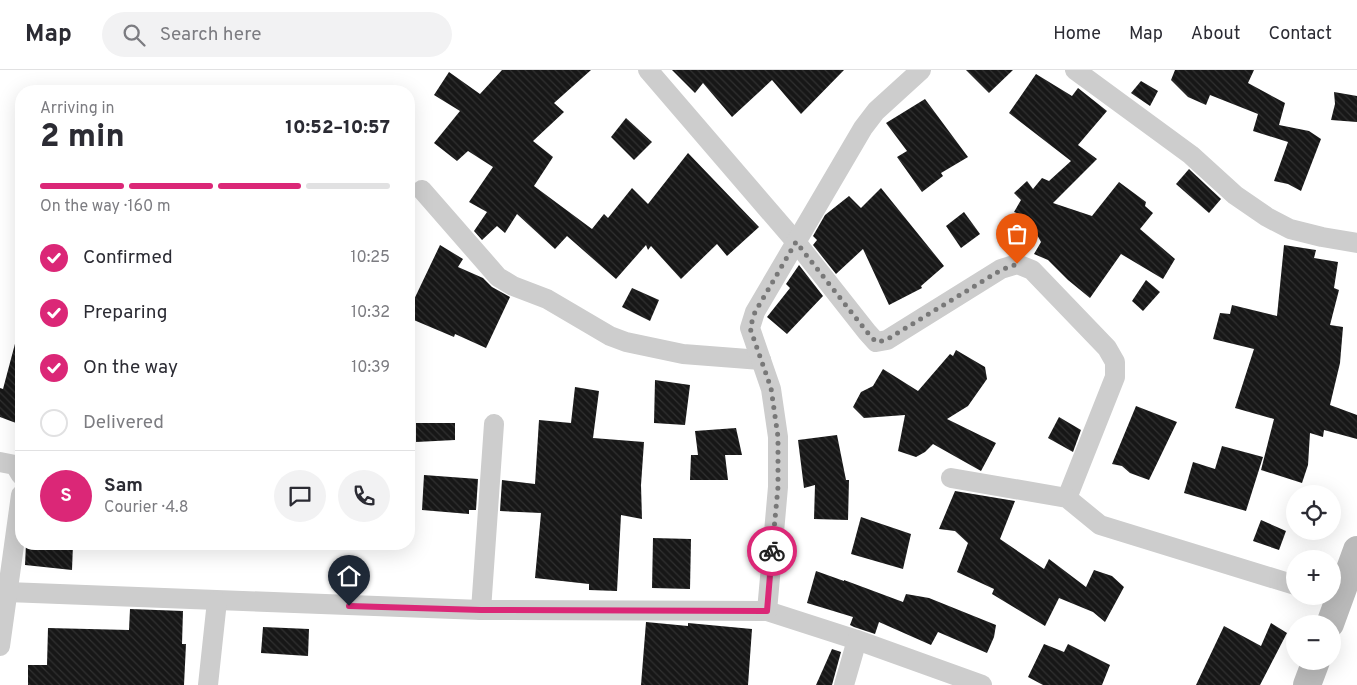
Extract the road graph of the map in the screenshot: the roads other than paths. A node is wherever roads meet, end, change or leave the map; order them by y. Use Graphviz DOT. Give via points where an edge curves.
graph roads {
  1 [pos="648,70"];
  2 [pos="921,70"];
  3 [pos="1075,70"];
  4 [pos="422,190"];
  5 [pos="796,242"];
  6 [pos="1357,243"];
  7 [pos="761,360"];
  8 [pos="494,424"];
  9 [pos="0,462"];
  10 [pos="15,466"];
  11 [pos="950,478"];
  12 [pos="1066,498"];
  13 [pos="15,540"];
  14 [pos="1357,550"];
  15 [pos="1286,582"];
  16 [pos="8,592"];
  17 [pos="217,601"];
  18 [pos="1333,606"];
  19 [pos="481,610"];
  20 [pos="767,611"];
  21 [pos="857,640"];
  22 [pos="0,646"];
  23 [pos="1313,670"];
  24 [pos="208,685"];
  25 [pos="844,685"];
  26 [pos="982,685"];
  27 [pos="1307,685"];
  1 -- 5 [label="street"];
  2 -- 5 [label="street" via="876,111 863,128"];
  3 -- 6 [label="street" via="1192,155 1235,195 1267,217 1290,229"];
  4 -- 7 [label="street" via="498,278 547,299 610,336 683,354"];
  5 -- 7 [label="street" via="755,312 750,328"];
  5 -- 12 [label="street" via="876,342 886,340 1001,270 1017,264 1032,270 1107,348 1114,362 1114,377"];
  7 -- 20 [label="street" via="771,388 778,437 778,487"];
  8 -- 19 [label="street"];
  9 -- 10 [label="street"];
  11 -- 12 [label="street"];
  12 -- 15 [label="street" via="1100,525"];
  13 -- 16 [label="street"];
  14 -- 18 [label="main road"];
  16 -- 17 [label="street"];
  16 -- 22 [label="street"];
  17 -- 19 [label="street"];
  17 -- 24 [label="street"];
  19 -- 20 [label="street"];
  20 -- 21 [label="street"];
  21 -- 25 [label="street"];
  21 -- 26 [label="street"];
  23 -- 27 [label="main road"];
}
